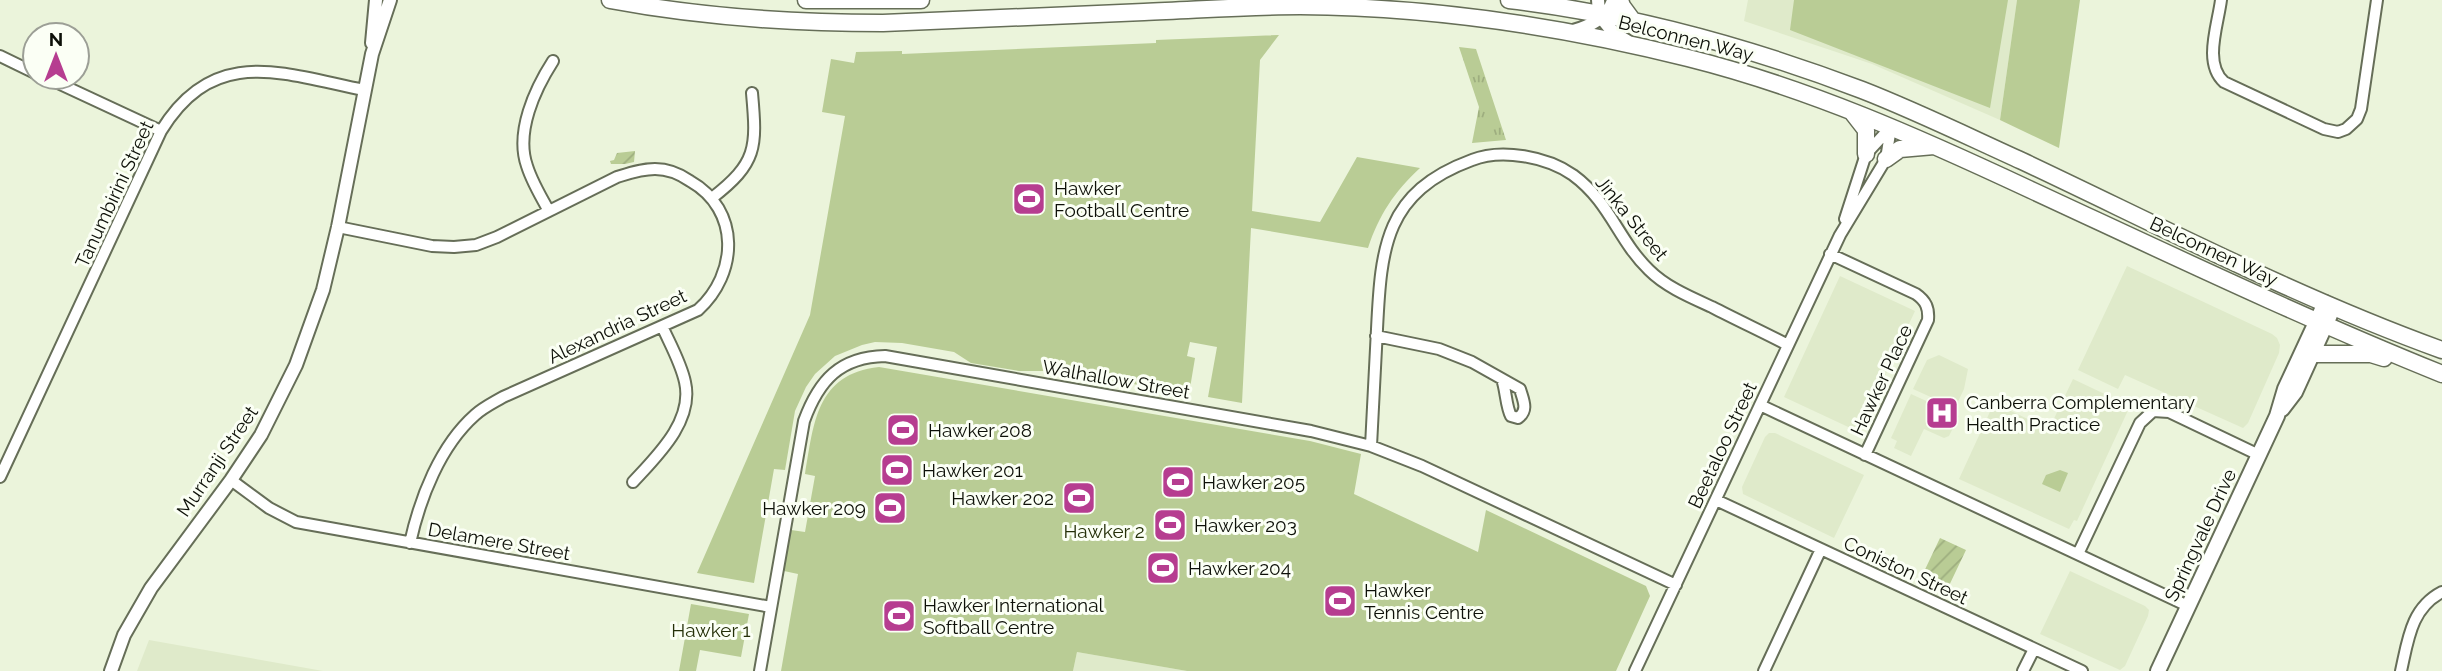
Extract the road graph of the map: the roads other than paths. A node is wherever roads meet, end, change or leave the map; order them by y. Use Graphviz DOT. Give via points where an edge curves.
graph roads {
  1 [pos="376,0"];
  2 [pos="390,0"];
  3 [pos="610,0"];
  4 [pos="806,0"];
  5 [pos="921,0"];
  6 [pos="1508,0"];
  7 [pos="1583,0"];
  8 [pos="1613,0"];
  9 [pos="1620,0"];
  10 [pos="2221,0"];
  11 [pos="2377,0"];
  12 [pos="882,2"];
  13 [pos="1239,4"];
  14 [pos="1600,8"];
  15 [pos="1567,9"];
  16 [pos="1633,22"];
  17 [pos="883,23"];
  18 [pos="1569,32"];
  19 [pos="1636,46"];
  20 [pos="372,54"];
  21 [pos="0,56"];
  22 [pos="553,61"];
  23 [pos="21,66"];
  24 [pos="364,90"];
  25 [pos="75,91"];
  26 [pos="1864,91"];
  27 [pos="752,93"];
  28 [pos="1850,110"];
  29 [pos="1934,120"];
  30 [pos="1891,127"];
  31 [pos="161,131"];
  32 [pos="1936,146"];
  33 [pos="1866,154"];
  34 [pos="1886,159"];
  35 [pos="712,198"];
  36 [pos="549,211"];
  37 [pos="338,227"];
  38 [pos="1840,235"];
  39 [pos="1830,254"];
  40 [pos="2329,305"];
  41 [pos="2321,324"];
  42 [pos="662,326"];
  43 [pos="1377,336"];
  44 [pos="1788,345"];
  45 [pos="2442,351"];
  46 [pos="2313,354"];
  47 [pos="2441,374"];
  48 [pos="1502,379"];
  49 [pos="1760,405"];
  50 [pos="2277,416"];
  51 [pos="1371,446"];
  52 [pos="0,449"];
  53 [pos="12,452"];
  54 [pos="1865,455"];
  55 [pos="2259,455"];
  56 [pos="0,477"];
  57 [pos="231,480"];
  58 [pos="633,482"];
  59 [pos="1716,500"];
  60 [pos="410,543"];
  61 [pos="1821,549"];
  62 [pos="2078,554"];
  63 [pos="1676,584"];
  64 [pos="2442,592"];
  65 [pos="2189,606"];
  66 [pos="771,607"];
  67 [pos="2034,649"];
  68 [pos="111,671"];
  69 [pos="760,671"];
  70 [pos="1636,671"];
  71 [pos="1764,671"];
  72 [pos="2024,671"];
  73 [pos="2082,671"];
  74 [pos="2158,671"];
  75 [pos="2401,671"];
  1 -- 20 [label="street, Murranji Street"];
  2 -- 20 [label="street, Murranji Street"];
  3 -- 17 [label="main road, Belconnen Way" via="703,15"];
  4 -- 12 [label="main road"];
  5 -- 12 [label="main road"];
  6 -- 15 [label="main road, Belconnen Way"];
  7 -- 15 [label="main road"];
  8 -- 14 [label="street" via="1612,6"];
  9 -- 16 [label="main road"];
  10 -- 11 [label="street" via="2213,57 2219,77 2337,132 2350,127 2361,109"];
  12 -- 17 [label="main road"];
  13 -- 17 [label="main road, Belconnen Way"];
  13 -- 18 [label="main road, Belconnen Way" via="1468,16"];
  14 -- 15 [label="main road, Belconnen Way"];
  14 -- 16 [label="main road, Belconnen Way"];
  14 -- 18 [label="street" via="1587,28"];
  14 -- 19 [label="street" via="1607,27"];
  16 -- 26 [label="main road, Belconnen Way" via="1754,53"];
  18 -- 19 [label="main road, Belconnen Way"];
  19 -- 28 [label="main road, Belconnen Way" via="1747,75"];
  20 -- 24 [label="street, Murranji Street"];
  21 -- 23 [label="street"];
  22 -- 36 [label="street" via="533,100 523,151"];
  24 -- 31 [label="street, Tanumbirini Street" via="265,71 232,73 201,87"];
  24 -- 37 [label="street, Murranji Street"];
  25 -- 31 [label="street"];
  26 -- 29 [label="main road, Belconnen Way"];
  26 -- 30 [label="main road" via="1887,112"];
  27 -- 35 [label="street" via="754,146 746,167"];
  28 -- 30 [label="main road, Belconnen Way"];
  28 -- 33 [label="main road" via="1866,130"];
  29 -- 30 [label="main road" via="1907,119"];
  29 -- 40 [label="main road, Belconnen Way"];
  30 -- 32 [label="main road, Belconnen Way"];
  30 -- 33 [label="street, Beetaloo Street"];
  30 -- 34 [label="street, Beetaloo Street"];
  31 -- 53 [label="street, Tanumbirini Street"];
  32 -- 34 [label="main road" via="1900,149"];
  32 -- 41 [label="main road, Belconnen Way"];
  33 -- 38 [label="street, Beetaloo Street"];
  34 -- 38 [label="street, Beetaloo Street"];
  35 -- 36 [label="street, Alexandria Street" via="681,175 653,169 617,177"];
  35 -- 42 [label="street, Alexandria Street" via="728,240 720,285 698,310"];
  36 -- 37 [label="street, Alexandria Street" via="476,245 454,247"];
  37 -- 57 [label="street, Murranji Street" via="323,290 296,365 261,435"];
  38 -- 39 [label="street, Beetaloo Street"];
  39 -- 44 [label="street, Beetaloo Street"];
  39 -- 54 [label="street, Hawker Place" via="1916,294 1928,314"];
  40 -- 41 [label="main road, Springvale Drive"];
  40 -- 45 [label="main road, Belconnen Way"];
  41 -- 46 [label="main road, Springvale Drive"];
  41 -- 47 [label="main road, Belconnen Way"];
  41 -- 50 [label="main road, Springvale Drive" via="2285,389"];
  42 -- 58 [label="street" via="686,384 686,400 664,448"];
  42 -- 60 [label="street, Alexandria Street" via="503,397 474,416 444,455 417,511"];
  43 -- 44 [label="street, Jinka Street" via="1381,262 1404,207 1435,176 1478,157 1495,155 1542,160 1572,174 1605,207 1627,243 1659,279"];
  43 -- 48 [label="street" via="1439,349"];
  43 -- 51 [label="street, Jinka Street"];
  44 -- 49 [label="street, Beetaloo Street"];
  46 -- 47 [label="main road" via="2371,354"];
  46 -- 50 [label="main road, Springvale Drive" via="2295,393"];
  49 -- 54 [label="street, Hawker Place"];
  49 -- 59 [label="street, Beetaloo Street"];
  50 -- 55 [label="main road, Springvale Drive"];
  51 -- 63 [label="street, Walhallow Street"];
  51 -- 66 [label="street, Walhallow Street" via="1311,431 868,356 843,365 811,401"];
  52 -- 53 [label="street"];
  53 -- 56 [label="street, Tanumbirini Street"];
  54 -- 62 [label="street, Hawker Place"];
  55 -- 62 [label="street" via="2169,412 2153,411 2140,423"];
  55 -- 65 [label="main road, Springvale Drive"];
  57 -- 60 [label="street, Delamere Street" via="296,522"];
  57 -- 68 [label="street, Murranji Street" via="151,588 124,635"];
  59 -- 61 [label="street, Coniston Street"];
  59 -- 63 [label="street, Beetaloo Street"];
  60 -- 66 [label="street, Delamere Street"];
  61 -- 67 [label="street, Coniston Street"];
  61 -- 71 [label="street"];
  62 -- 65 [label="street, Hawker Place"];
  63 -- 70 [label="street, Beetaloo Street"];
  64 -- 75 [label="street" via="2413,622"];
  65 -- 74 [label="main road, Springvale Drive"];
  66 -- 69 [label="street, Walhallow Street"];
  67 -- 72 [label="street"];
  67 -- 73 [label="street, Coniston Street"];
}
